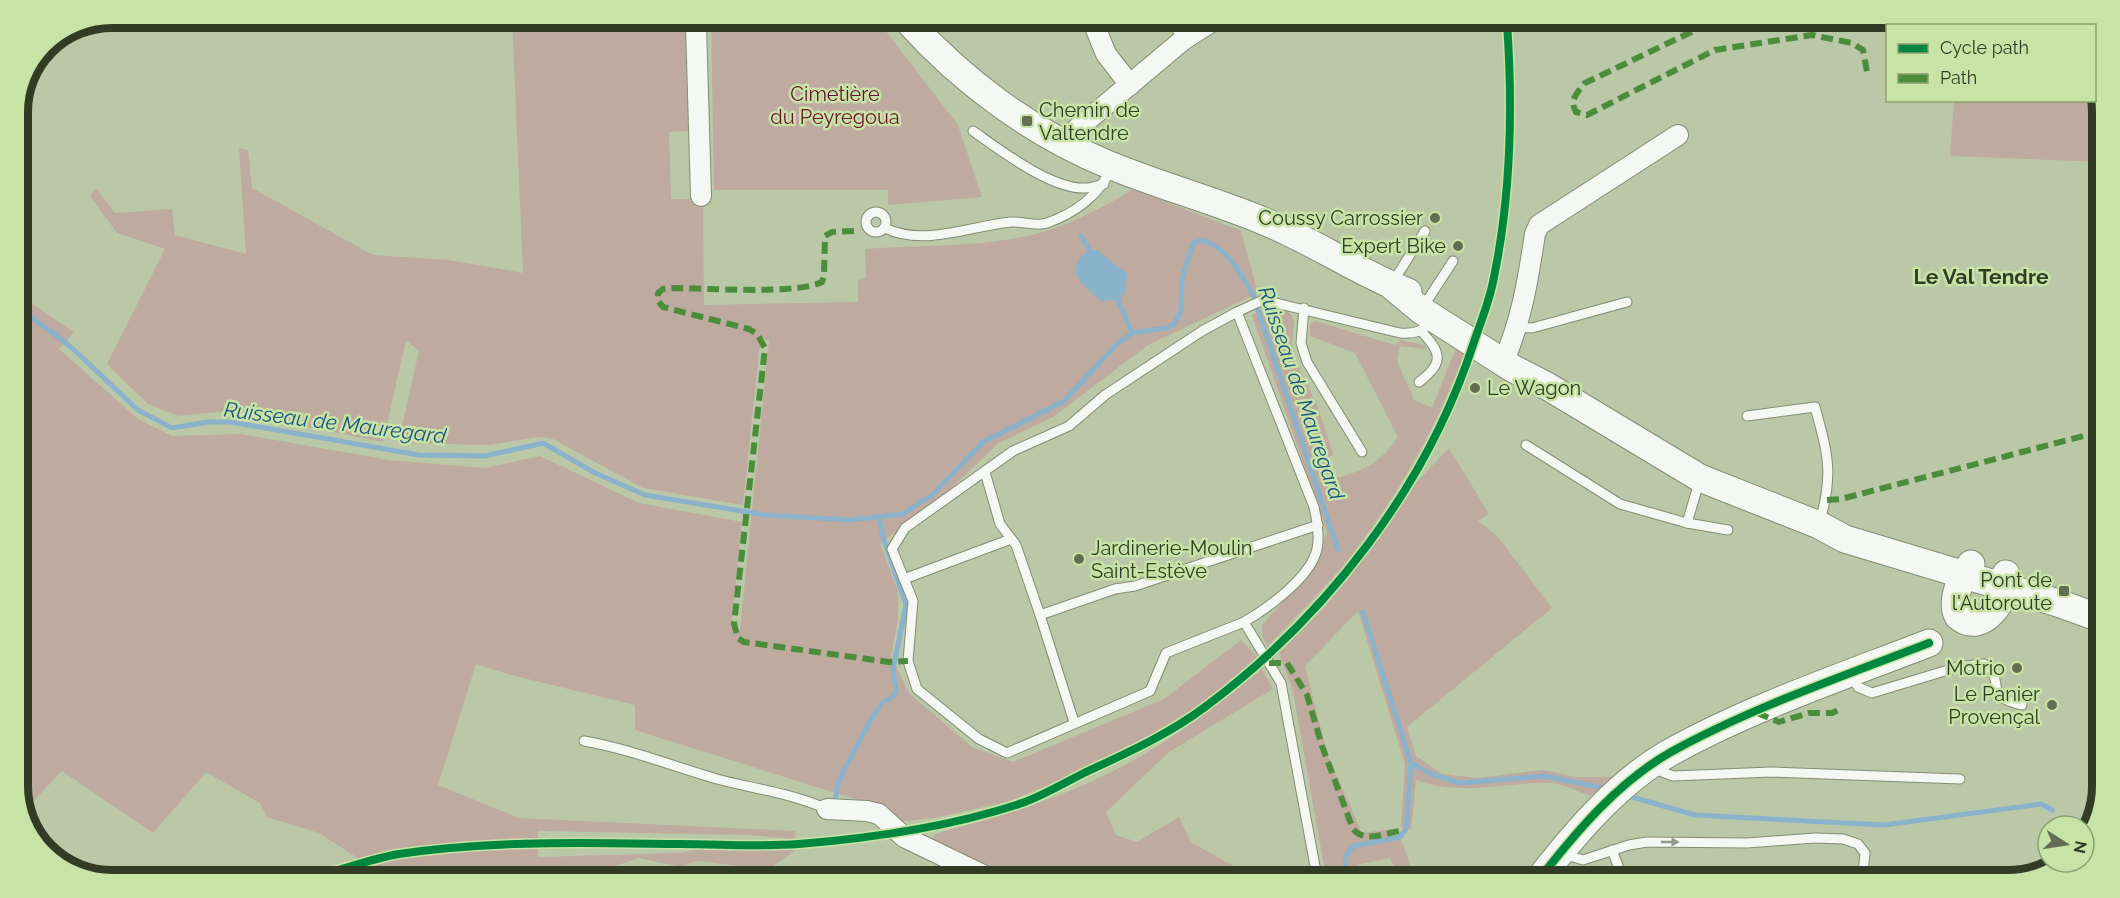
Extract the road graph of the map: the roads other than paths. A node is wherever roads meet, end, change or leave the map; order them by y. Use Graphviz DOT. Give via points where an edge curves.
graph roads {
  1 [pos="696,28"];
  2 [pos="914,28"];
  3 [pos="1096,28"];
  4 [pos="1176,28"];
  5 [pos="1202,28"];
  6 [pos="1183,40"];
  7 [pos="1130,85"];
  8 [pos="973,131"];
  9 [pos="1678,135"];
  10 [pos="1065,143"];
  11 [pos="1108,175"];
  12 [pos="701,196"];
  13 [pos="885,228"];
  14 [pos="1425,231"];
  15 [pos="1453,261"];
  16 [pos="1392,286"];
  17 [pos="1627,302"];
  18 [pos="1304,308"];
  19 [pos="1237,312"];
  20 [pos="1426,314"];
  21 [pos="1518,327"];
  22 [pos="1505,358"];
  23 [pos="1419,382"];
  24 [pos="1747,416"];
  25 [pos="1526,445"];
  26 [pos="1362,452"];
  27 [pos="985,472"];
  28 [pos="1700,478"];
  29 [pos="1687,523"];
  30 [pos="1318,525"];
  31 [pos="1819,525"];
  32 [pos="1728,530"];
  33 [pos="1011,539"];
  34 [pos="1967,570"];
  35 [pos="904,579"];
  36 [pos="2006,581"];
  37 [pos="2092,602"];
  38 [pos="1954,605"];
  39 [pos="1040,615"];
  40 [pos="2092,615"];
  41 [pos="1244,622"];
  42 [pos="1976,622"];
  43 [pos="1929,643"];
  44 [pos="1849,674"];
  45 [pos="2022,705"];
  46 [pos="1074,722"];
  47 [pos="584,741"];
  48 [pos="1641,774"];
  49 [pos="1960,779"];
  50 [pos="827,809"];
  51 [pos="1612,850"];
  52 [pos="1560,853"];
  53 [pos="970,869"];
  54 [pos="1315,869"];
  55 [pos="1547,869"];
  56 [pos="1619,869"];
  57 [pos="1863,869"];
  1 -- 12 [label="street"];
  2 -- 10 [label="main road" via="979,86"];
  3 -- 7 [label="street" via="1106,54"];
  4 -- 6 [label="lane"];
  5 -- 6 [label="street"];
  6 -- 7 [label="street"];
  7 -- 10 [label="street"];
  8 -- 11 [label="lane" via="1000,151 1057,182 1086,188"];
  9 -- 21 [label="street" via="1539,225"];
  10 -- 11 [label="main road"];
  11 -- 13 [label="lane" via="1090,199 1046,224 1012,222 935,235 902,235"];
  11 -- 16 [label="main road" via="1262,220 1326,249"];
  14 -- 16 [label="lane"];
  15 -- 20 [label="lane"];
  16 -- 20 [label="main road"];
  17 -- 21 [label="lane" via="1532,328"];
  18 -- 19 [label="lane" via="1263,300"];
  18 -- 20 [label="lane" via="1400,333"];
  18 -- 26 [label="lane" via="1300,343 1306,362"];
  19 -- 27 [label="lane" via="1105,395 1069,426 1013,451"];
  19 -- 30 [label="lane"];
  20 -- 22 [label="main road"];
  20 -- 23 [label="lane" via="1438,360 1430,375"];
  21 -- 22 [label="street"];
  22 -- 28 [label="main road"];
  24 -- 31 [label="lane" via="1815,406 1829,457 1827,500"];
  25 -- 29 [label="lane" via="1620,504"];
  27 -- 33 [label="lane" via="1000,524"];
  27 -- 35 [label="lane" via="905,528 892,549"];
  28 -- 29 [label="lane"];
  28 -- 31 [label="main road"];
  29 -- 32 [label="lane"];
  30 -- 39 [label="lane"];
  30 -- 41 [label="lane" via="1317,548 1308,567 1277,600"];
  31 -- 34 [label="main road" via="1846,528"];
  33 -- 35 [label="lane"];
  33 -- 39 [label="lane"];
  34 -- 36 [label="main road"];
  34 -- 38 [label="main road"];
  35 -- 46 [label="lane" via="913,601 908,661 917,689 979,739 1007,753"];
  36 -- 37 [label="main road" via="2064,591"];
  36 -- 40 [label="main road"];
  36 -- 42 [label="main road" via="1997,608"];
  38 -- 42 [label="main road" via="1962,620"];
  38 -- 43 [label="main road" via="1946,626"];
  39 -- 46 [label="lane"];
  41 -- 46 [label="lane" via="1166,653 1150,691"];
  41 -- 54 [label="lane" via="1281,683"];
  42 -- 43 [label="main road"];
  43 -- 44 [label="main road"];
  44 -- 45 [label="lane" via="1858,687 1872,693 1958,667 1984,664 1995,676 2000,698"];
  44 -- 48 [label="main road" via="1670,753"];
  47 -- 50 [label="lane" via="620,747 719,779 791,795"];
  48 -- 49 [label="lane" via="1771,772"];
  48 -- 52 [label="main road" via="1598,810"];
  50 -- 53 [label="street" via="879,814 904,837"];
  51 -- 52 [label="lane" via="1583,860"];
  51 -- 56 [label="lane"];
  51 -- 57 [label="lane, one-way" via="1647,842 1843,839 1858,844 1865,853"];
  52 -- 55 [label="main road"];
}
